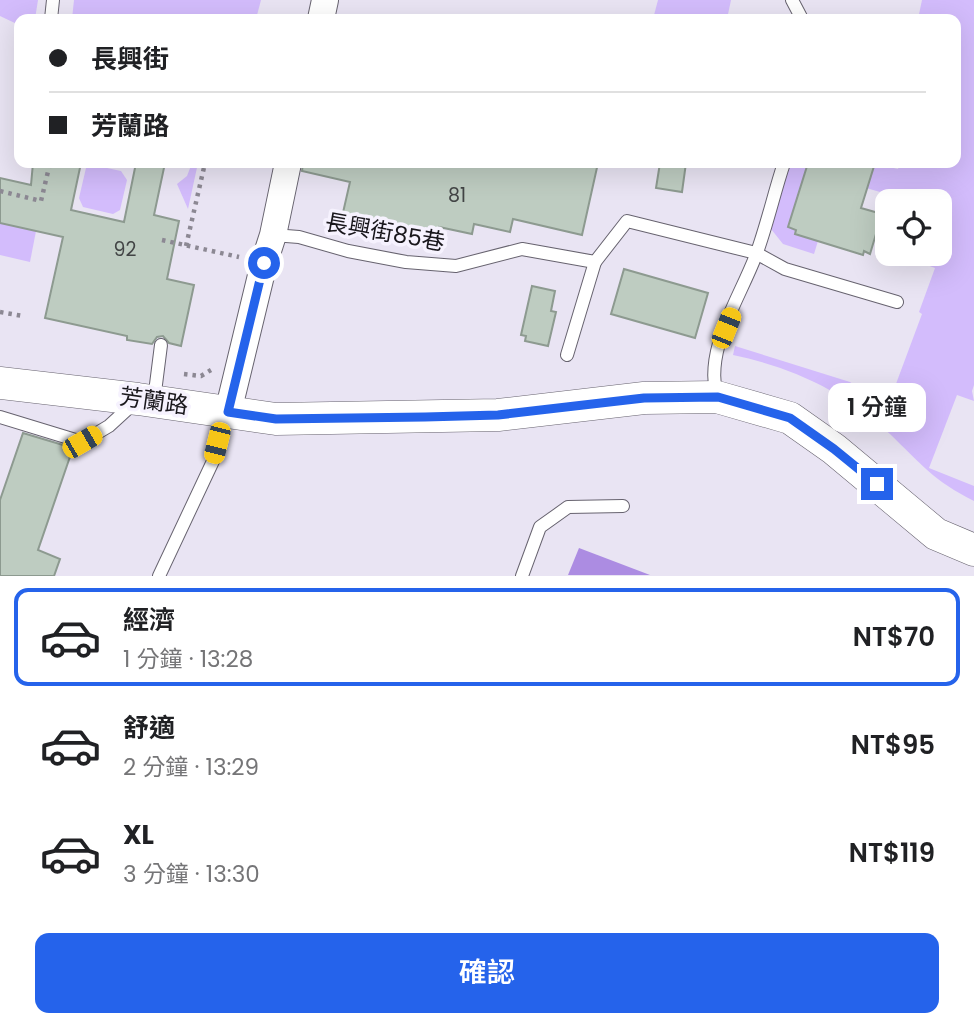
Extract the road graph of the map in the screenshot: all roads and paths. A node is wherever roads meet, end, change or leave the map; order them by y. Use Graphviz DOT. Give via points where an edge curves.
graph roads {
  1 [pos="49,168"];
  2 [pos="204,168"];
  3 [pos="287,168"];
  4 [pos="782,168"];
  5 [pos="0,191"];
  6 [pos="273,235"];
  7 [pos="162,240"];
  8 [pos="186,246"];
  9 [pos="756,253"];
  10 [pos="595,262"];
  11 [pos="264,263"];
  12 [pos="897,302"];
  13 [pos="0,312"];
  14 [pos="23,316"];
  15 [pos="162,345"];
  16 [pos="567,355"];
  17 [pos="0,383"];
  18 [pos="718,397"];
  19 [pos="146,400"];
  20 [pos="228,412"];
  21 [pos="0,417"];
  22 [pos="623,506"];
  23 [pos="974,550"];
  24 [pos="159,576"];
  25 [pos="522,576"];
  1 -- 5 [label="path" via="41,201"];
  2 -- 8 [label="path"];
  3 -- 6 [label="street"];
  4 -- 9 [label="lane"];
  6 -- 10 [label="lane, 長興街85巷" via="431,264 456,266 522,249"];
  6 -- 11 [label="street"];
  7 -- 8 [label="path"];
  8 -- 11 [label="path"];
  9 -- 10 [label="lane" via="627,221"];
  9 -- 12 [label="lane" via="785,268"];
  9 -- 18 [label="lane" via="715,353 713,383"];
  10 -- 16 [label="lane"];
  11 -- 20 [label="street"];
  13 -- 14 [label="path"];
  15 -- 19 [label="lane"];
  17 -- 19 [label="street, 芳蘭路"];
  18 -- 20 [label="street, 芳蘭路" via="644,398 498,415 415,418 276,419"];
  18 -- 23 [label="street, 芳蘭路" via="790,418 936,534"];
  19 -- 20 [label="street, 芳蘭路"];
  19 -- 21 [label="lane" via="82,442"];
  20 -- 24 [label="lane" via="214,458"];
  22 -- 25 [label="lane" via="568,507 559,513 540,527"];
}
